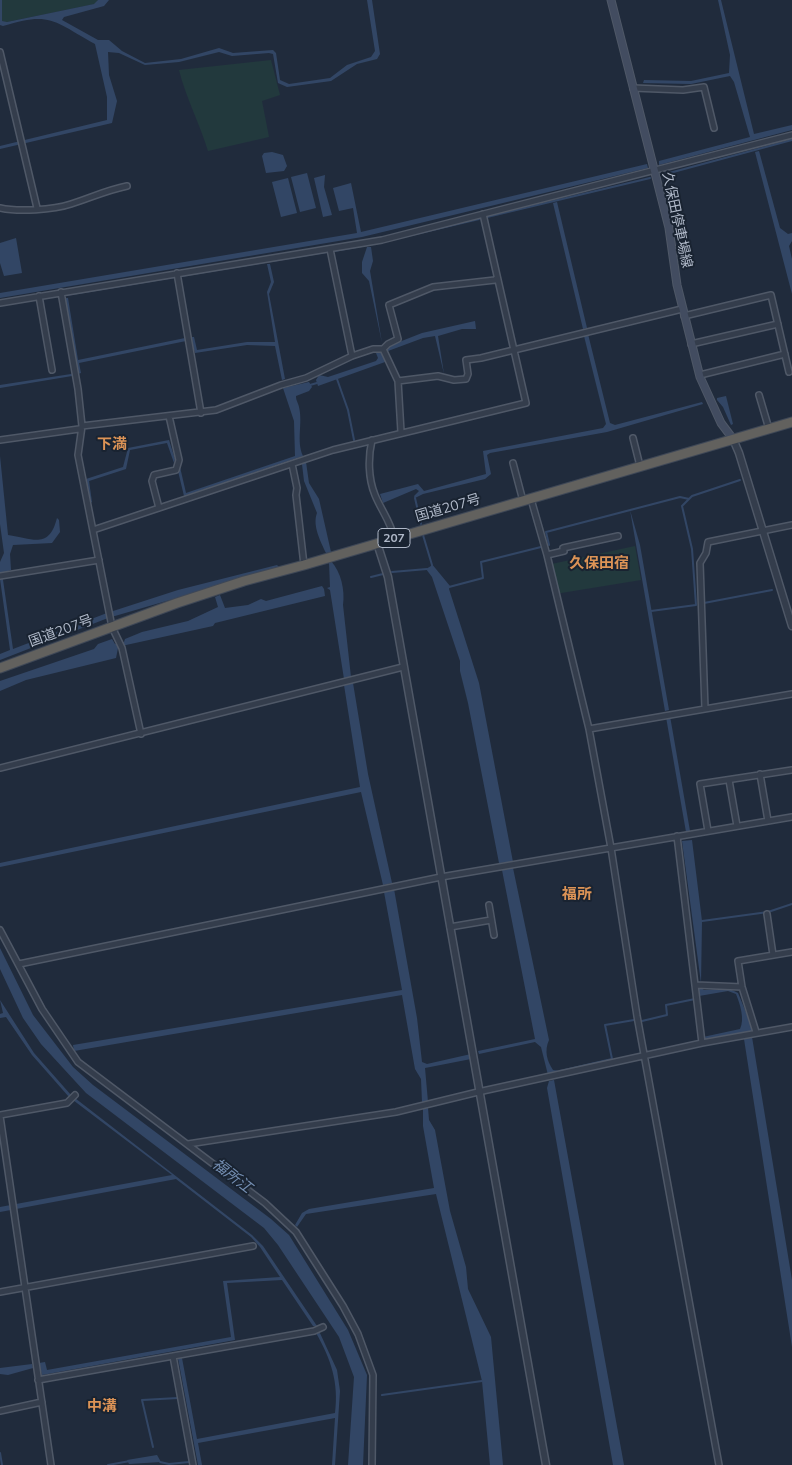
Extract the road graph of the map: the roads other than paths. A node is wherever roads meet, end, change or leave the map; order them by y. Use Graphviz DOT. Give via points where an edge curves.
graph roads {
  1 [pos="611,0"];
  2 [pos="0,52"];
  3 [pos="633,88"];
  4 [pos="714,128"];
  5 [pos="792,135"];
  6 [pos="654,172"];
  7 [pos="127,186"];
  8 [pos="0,208"];
  9 [pos="37,208"];
  10 [pos="483,214"];
  11 [pos="330,249"];
  12 [pos="177,276"];
  13 [pos="497,278"];
  14 [pos="61,292"];
  15 [pos="38,296"];
  16 [pos="0,303"];
  17 [pos="683,312"];
  18 [pos="778,324"];
  19 [pos="691,344"];
  20 [pos="383,349"];
  21 [pos="515,349"];
  22 [pos="785,354"];
  23 [pos="352,356"];
  24 [pos="52,370"];
  25 [pos="789,372"];
  26 [pos="700,375"];
  27 [pos="398,381"];
  28 [pos="759,395"];
  29 [pos="201,413"];
  30 [pos="169,416"];
  31 [pos="792,422"];
  32 [pos="81,428"];
  33 [pos="769,429"];
  34 [pos="401,432"];
  35 [pos="632,438"];
  36 [pos="733,439"];
  37 [pos="0,440"];
  38 [pos="372,440"];
  39 [pos="513,463"];
  40 [pos="292,464"];
  41 [pos="640,466"];
  42 [pos="527,500"];
  43 [pos="158,508"];
  44 [pos="792,524"];
  45 [pos="93,530"];
  46 [pos="762,530"];
  47 [pos="618,536"];
  48 [pos="394,538"];
  49 [pos="377,543"];
  50 [pos="547,555"];
  51 [pos="99,560"];
  52 [pos="304,565"];
  53 [pos="2,576"];
  54 [pos="112,624"];
  55 [pos="792,626"];
  56 [pos="403,667"];
  57 [pos="0,668"];
  58 [pos="792,694"];
  59 [pos="705,709"];
  60 [pos="589,728"];
  61 [pos="141,734"];
  62 [pos="0,768"];
  63 [pos="792,770"];
  64 [pos="760,774"];
  65 [pos="729,780"];
  66 [pos="792,817"];
  67 [pos="768,821"];
  68 [pos="737,826"];
  69 [pos="708,831"];
  70 [pos="677,836"];
  71 [pos="611,848"];
  72 [pos="441,877"];
  73 [pos="488,905"];
  74 [pos="767,914"];
  75 [pos="491,920"];
  76 [pos="450,927"];
  77 [pos="0,930"];
  78 [pos="494,935"];
  79 [pos="792,952"];
  80 [pos="774,955"];
  81 [pos="18,964"];
  82 [pos="696,985"];
  83 [pos="742,988"];
  84 [pos="792,1027"];
  85 [pos="756,1032"];
  86 [pos="702,1043"];
  87 [pos="646,1056"];
  88 [pos="478,1092"];
  89 [pos="75,1095"];
  90 [pos="0,1116"];
  91 [pos="188,1144"];
  92 [pos="253,1246"];
  93 [pos="25,1288"];
  94 [pos="0,1292"];
  95 [pos="323,1327"];
  96 [pos="173,1356"];
  97 [pos="38,1380"];
  98 [pos="42,1402"];
  99 [pos="0,1410"];
  100 [pos="51,1465"];
  101 [pos="194,1465"];
  102 [pos="372,1465"];
  103 [pos="546,1465"];
  104 [pos="719,1465"];
  1 -- 3 [label="main road, 久保田停車場線"];
  2 -- 9 [label="street"];
  3 -- 4 [label="street" via="683,90 704,87"];
  3 -- 6 [label="main road, 久保田停車場線"];
  5 -- 6 [label="street"];
  6 -- 10 [label="street"];
  6 -- 17 [label="main road, 久保田停車場線"];
  7 -- 9 [label="street" via="102,191 69,205"];
  8 -- 9 [label="street"];
  10 -- 11 [label="street" via="382,240"];
  10 -- 13 [label="street"];
  11 -- 12 [label="street"];
  11 -- 23 [label="street"];
  12 -- 14 [label="street"];
  12 -- 29 [label="street"];
  13 -- 20 [label="street" via="433,287 389,305 398,339"];
  13 -- 21 [label="street"];
  14 -- 15 [label="street"];
  14 -- 32 [label="street"];
  15 -- 16 [label="street"];
  15 -- 24 [label="street"];
  17 -- 18 [label="street" via="771,295"];
  17 -- 19 [label="main road, 久保田停車場線"];
  17 -- 21 [label="street"];
  18 -- 19 [label="street"];
  18 -- 22 [label="street"];
  19 -- 26 [label="main road, 久保田停車場線"];
  20 -- 23 [label="street"];
  20 -- 27 [label="street"];
  21 -- 27 [label="street" via="466,360 466,379 438,376"];
  21 -- 34 [label="street" via="526,403"];
  22 -- 25 [label="street"];
  22 -- 26 [label="street"];
  23 -- 29 [label="street" via="306,378"];
  26 -- 36 [label="main road, 久保田停車場線" via="717,415"];
  27 -- 34 [label="street"];
  28 -- 33 [label="street"];
  29 -- 30 [label="street"];
  30 -- 32 [label="street"];
  30 -- 43 [label="street" via="179,460 176,470 154,475 152,481"];
  31 -- 33 [label="highway, 国道207号 / 207"];
  32 -- 37 [label="street"];
  32 -- 45 [label="street" via="78,455"];
  33 -- 36 [label="highway, 国道207号 / 207"];
  34 -- 38 [label="street"];
  35 -- 41 [label="street"];
  36 -- 41 [label="highway, 国道207号 / 207"];
  36 -- 46 [label="street"];
  38 -- 40 [label="street"];
  38 -- 48 [label="street" via="370,474 374,494 392,527"];
  39 -- 42 [label="street"];
  40 -- 43 [label="street"];
  40 -- 52 [label="street"];
  41 -- 42 [label="highway, 国道207号 / 207"];
  42 -- 48 [label="highway, 国道207号 / 207"];
  42 -- 50 [label="street"];
  43 -- 45 [label="street"];
  44 -- 46 [label="street"];
  45 -- 51 [label="street"];
  46 -- 55 [label="street"];
  46 -- 59 [label="street" via="708,542 700,562"];
  47 -- 50 [label="street" via="563,548 564,551"];
  48 -- 49 [label="highway, 国道207号 / 207"];
  49 -- 52 [label="highway, 国道207号 / 207"];
  49 -- 56 [label="street" via="388,576"];
  50 -- 60 [label="street"];
  51 -- 53 [label="street"];
  51 -- 54 [label="street"];
  52 -- 54 [label="highway, 国道207号 / 207"];
  54 -- 57 [label="highway, 国道207号 / 207"];
  54 -- 61 [label="street" via="122,648"];
  56 -- 61 [label="street"];
  56 -- 72 [label="street"];
  58 -- 59 [label="street"];
  59 -- 60 [label="street"];
  60 -- 71 [label="street"];
  61 -- 62 [label="street"];
  63 -- 64 [label="street"];
  64 -- 65 [label="street"];
  64 -- 67 [label="street"];
  65 -- 68 [label="street"];
  65 -- 69 [label="street" via="700,784"];
  66 -- 67 [label="street"];
  67 -- 68 [label="street"];
  68 -- 69 [label="street"];
  69 -- 70 [label="street"];
  70 -- 71 [label="street"];
  70 -- 82 [label="street"];
  71 -- 72 [label="street"];
  71 -- 87 [label="street"];
  72 -- 76 [label="street"];
  72 -- 81 [label="street"];
  73 -- 75 [label="street"];
  74 -- 80 [label="street"];
  75 -- 76 [label="street"];
  75 -- 78 [label="street"];
  76 -- 88 [label="street" via="474,1051"];
  77 -- 81 [label="street"];
  79 -- 80 [label="street"];
  80 -- 83 [label="street" via="738,961"];
  81 -- 91 [label="street" via="42,1009 78,1062"];
  82 -- 83 [label="street"];
  82 -- 86 [label="street"];
  83 -- 85 [label="street"];
  84 -- 85 [label="street"];
  85 -- 86 [label="street"];
  86 -- 87 [label="street"];
  87 -- 88 [label="street"];
  87 -- 104 [label="street"];
  88 -- 91 [label="street" via="396,1112"];
  88 -- 103 [label="street"];
  89 -- 90 [label="street" via="67,1103"];
  90 -- 93 [label="street"];
  91 -- 102 [label="street" via="265,1203 296,1232 343,1306 358,1334 373,1375"];
  92 -- 93 [label="street"];
  93 -- 94 [label="street"];
  93 -- 97 [label="street"];
  95 -- 96 [label="street"];
  96 -- 97 [label="street"];
  96 -- 101 [label="street"];
  97 -- 98 [label="street"];
  98 -- 99 [label="street"];
  98 -- 100 [label="street"];
}
